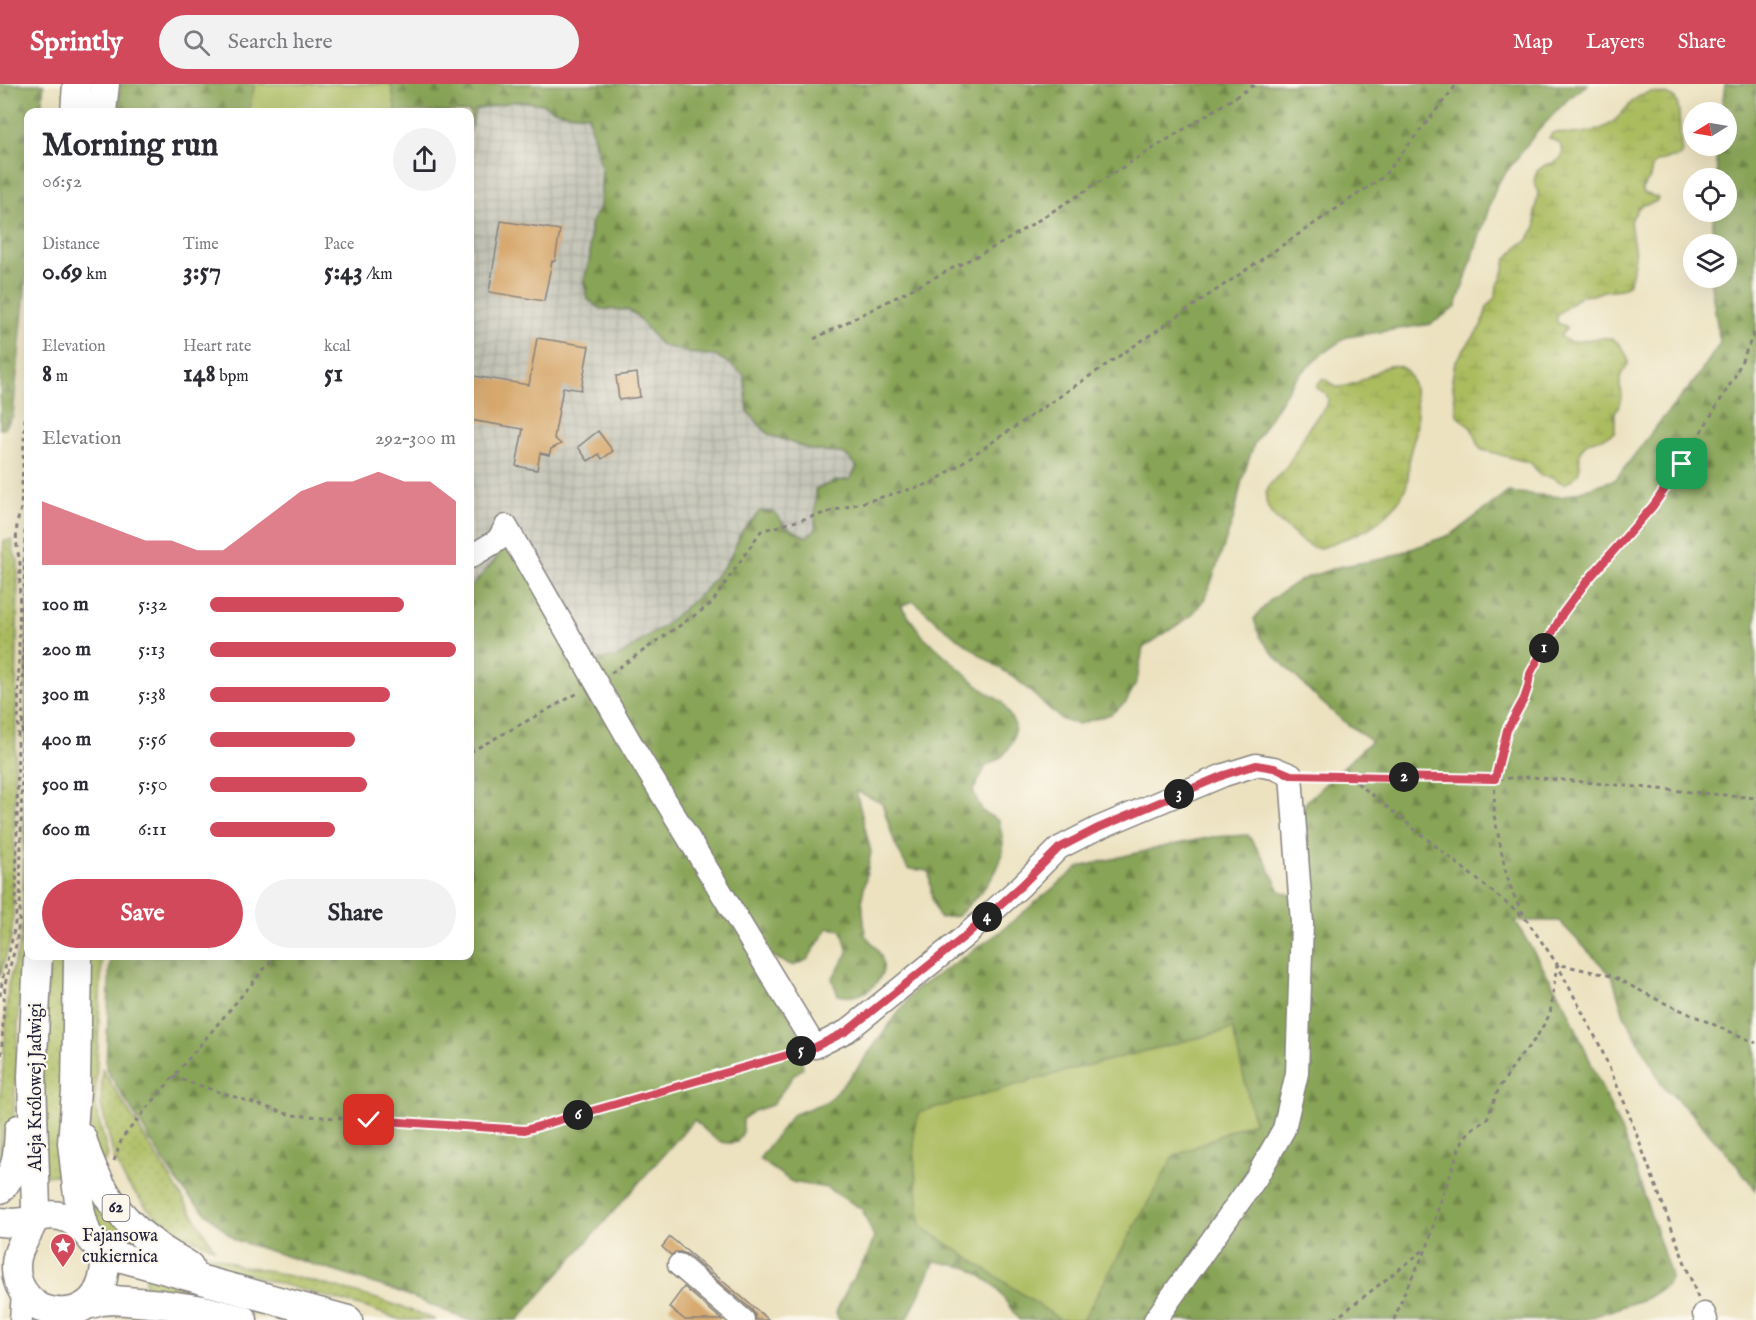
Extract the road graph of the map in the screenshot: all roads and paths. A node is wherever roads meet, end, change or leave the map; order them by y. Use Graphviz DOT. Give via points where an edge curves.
graph roads {
  1 [pos="77,84"];
  2 [pos="105,84"];
  3 [pos="1256,84"];
  4 [pos="1457,84"];
  5 [pos="75,108"];
  6 [pos="102,108"];
  7 [pos="1756,329"];
  8 [pos="814,339"];
  9 [pos="24,443"];
  10 [pos="474,555"];
  11 [pos="24,608"];
  12 [pos="596,683"];
  13 [pos="474,750"];
  14 [pos="1291,775"];
  15 [pos="1349,776"];
  16 [pos="1495,779"];
  17 [pos="1756,798"];
  18 [pos="1526,919"];
  19 [pos="38,960"];
  20 [pos="78,960"];
  21 [pos="272,960"];
  22 [pos="1557,964"];
  23 [pos="0,996"];
  24 [pos="1756,1043"];
  25 [pos="815,1047"];
  26 [pos="32,1077"];
  27 [pos="173,1077"];
  28 [pos="0,1082"];
  29 [pos="76,1090"];
  30 [pos="112,1164"];
  31 [pos="0,1189"];
  32 [pos="34,1219"];
  33 [pos="0,1222"];
  34 [pos="94,1241"];
  35 [pos="1427,1248"];
  36 [pos="680,1265"];
  37 [pos="13,1278"];
  38 [pos="216,1284"];
  39 [pos="74,1313"];
  40 [pos="1705,1317"];
  41 [pos="21,1320"];
  42 [pos="243,1320"];
  43 [pos="348,1320"];
  44 [pos="743,1320"];
  45 [pos="1155,1320"];
  46 [pos="1334,1320"];
  47 [pos="1394,1320"];
  1 -- 5 [label="main road"];
  2 -- 6 [label="main road"];
  3 -- 8 [label="path" via="1002,243"];
  4 -- 12 [label="path" via="1383,177 932,483 761,531 711,604"];
  7 -- 16 [label="path" via="1734,378 1682,464 1653,506 1563,613 1530,674 1524,699 1507,730"];
  9 -- 23 [label="path" via="17,521 20,561 16,913"];
  10 -- 12 [label="street" via="498,540 506,526"];
  11 -- 28 [label="path" via="20,914 5,984"];
  12 -- 13 [label="path"];
  12 -- 25 [label="street"];
  14 -- 15 [label="path"];
  14 -- 25 [label="street" via="1256,765 1224,775 1059,848 964,937 847,1031"];
  14 -- 45 [label="street" via="1302,923 1297,1073 1284,1129 1256,1178"];
  15 -- 16 [label="path"];
  15 -- 18 [label="path"];
  16 -- 17 [label="path" via="1530,777"];
  16 -- 18 [label="path" via="1494,815 1506,873"];
  18 -- 22 [label="path"];
  19 -- 26 [label="main road, Aleja Królowej Jadwigi"];
  20 -- 29 [label="main road, 62"];
  21 -- 27 [label="path"];
  22 -- 24 [label="path" via="1612,976"];
  22 -- 35 [label="path" via="1550,1014 1499,1088 1487,1119 1470,1130 1460,1146"];
  22 -- 40 [label="path" via="1625,1104"];
  25 -- 27 [label="path" via="525,1130 291,1115"];
  26 -- 31 [label="main road" via="20,1125 17,1162"];
  26 -- 32 [label="main road, Aleja Królowej Jadwigi"];
  27 -- 30 [label="path" via="122,1138"];
  29 -- 34 [label="main road" via="72,1154 80,1207"];
  29 -- 38 [label="main road, 62" via="87,1154 112,1203 146,1239"];
  32 -- 33 [label="main road"];
  32 -- 34 [label="main road" via="62,1216 75,1222"];
  32 -- 37 [label="main road" via="18,1251"];
  34 -- 38 [label="main road" via="131,1260"];
  34 -- 39 [label="main road" via="105,1269 102,1282"];
  35 -- 46 [label="path"];
  35 -- 47 [label="path"];
  36 -- 44 [label="street"];
  37 -- 39 [label="main road" via="35,1305 57,1314"];
  37 -- 41 [label="street"];
  38 -- 43 [label="main road, 62"];
  39 -- 42 [label="main road" via="101,1301 114,1300 188,1306"];
}
